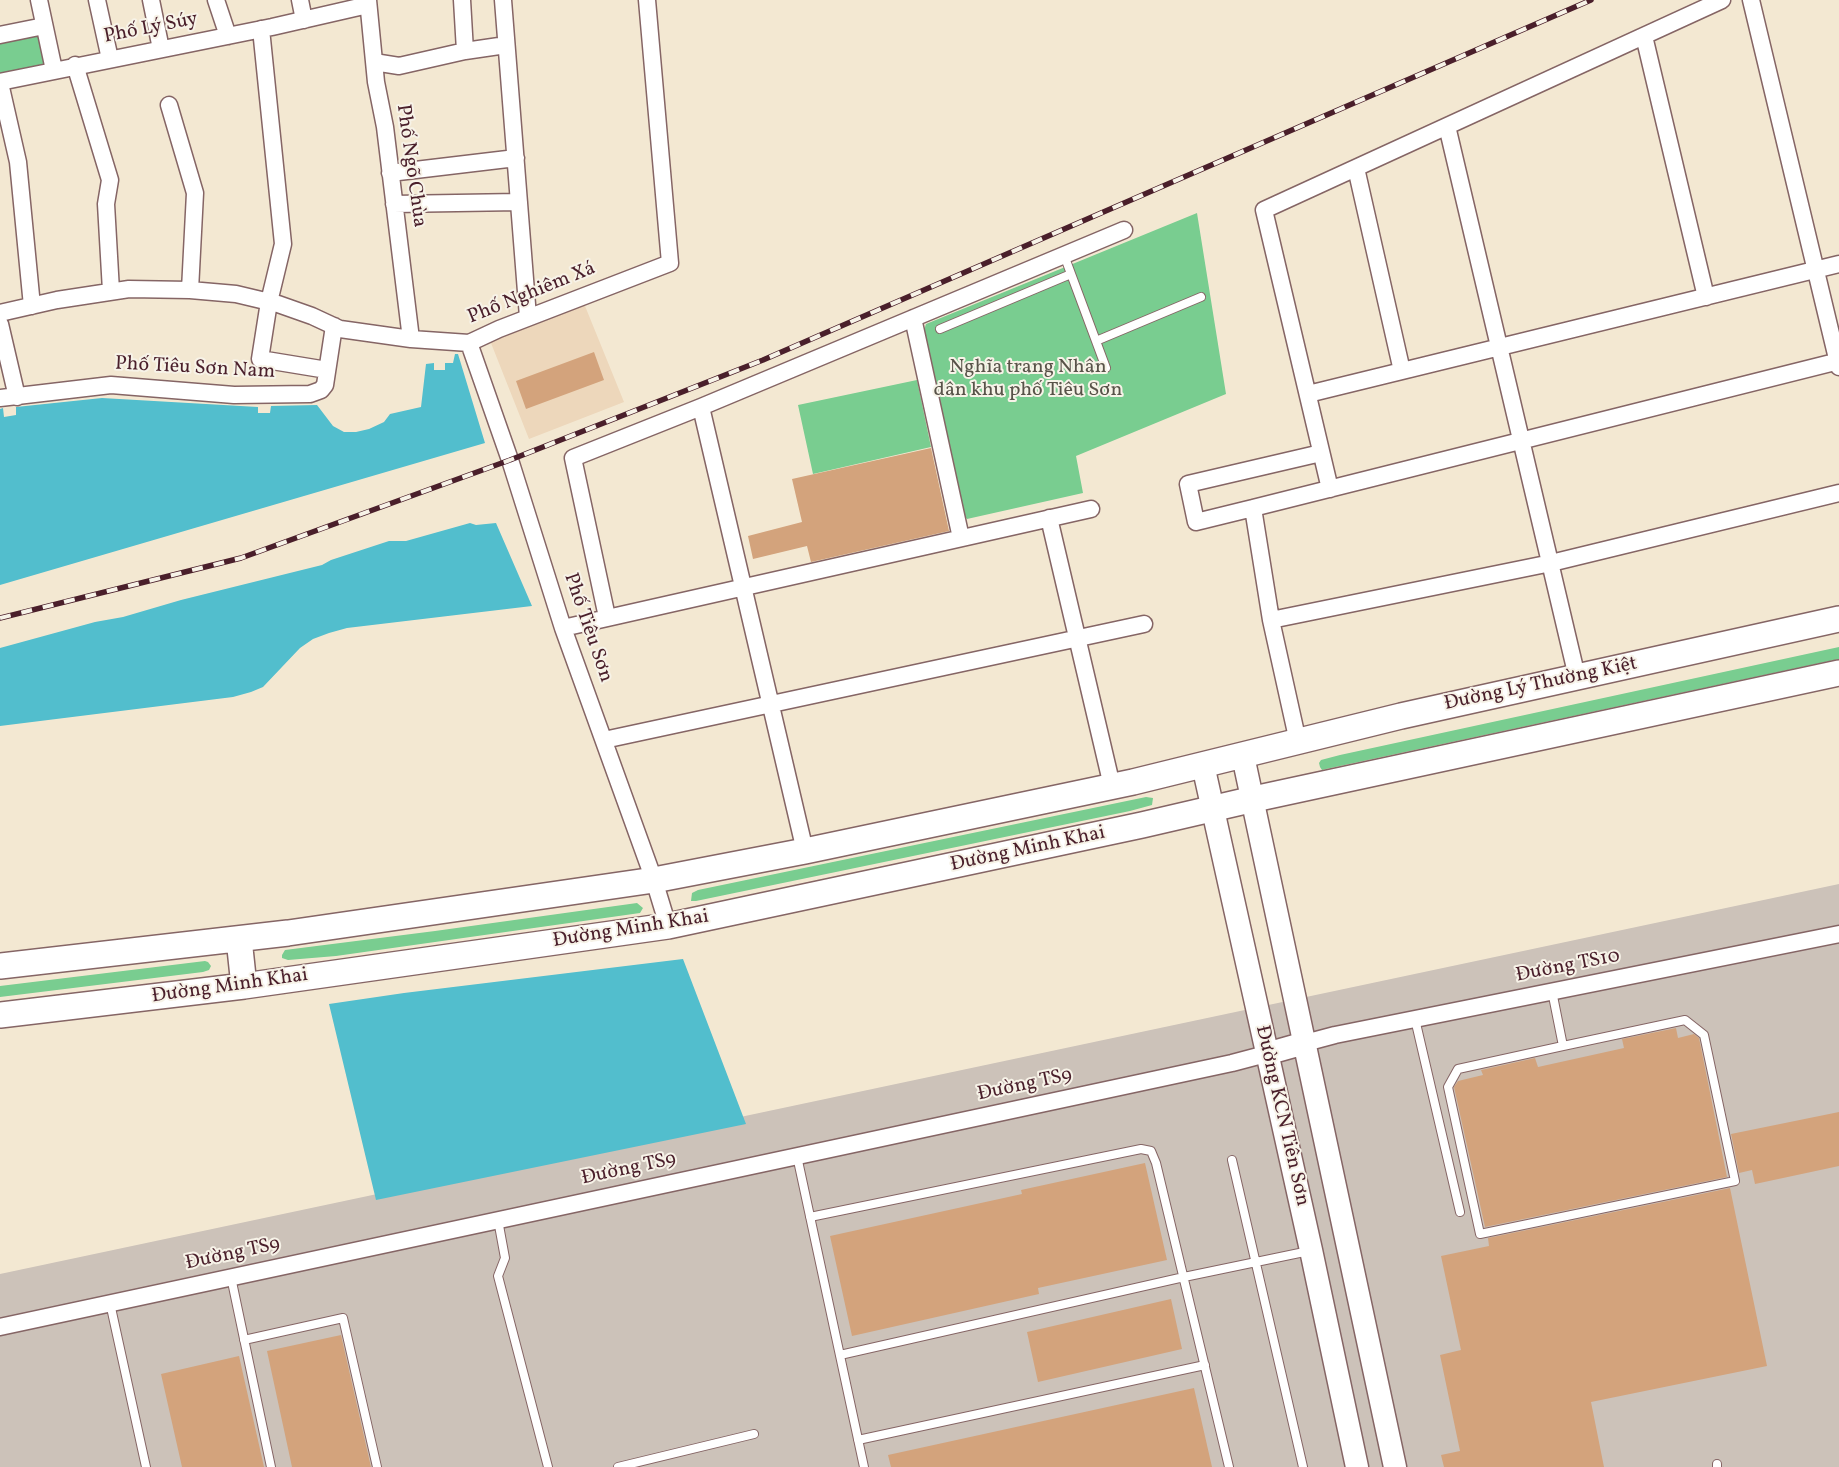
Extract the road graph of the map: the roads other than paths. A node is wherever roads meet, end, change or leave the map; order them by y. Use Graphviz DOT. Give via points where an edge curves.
graph roads {
  1 [pos="38,0"];
  2 [pos="96,0"];
  3 [pos="151,0"];
  4 [pos="216,0"];
  5 [pos="300,0"];
  6 [pos="462,0"];
  7 [pos="502,0"];
  8 [pos="647,0"];
  9 [pos="1722,0"];
  10 [pos="1751,0"];
  11 [pos="368,2"];
  12 [pos="304,20"];
  13 [pos="44,26"];
  14 [pos="261,29"];
  15 [pos="0,35"];
  16 [pos="228,36"];
  17 [pos="1644,36"];
  18 [pos="506,45"];
  19 [pos="161,49"];
  20 [pos="465,51"];
  21 [pos="110,59"];
  22 [pos="374,62"];
  23 [pos="75,65"];
  24 [pos="54,70"];
  25 [pos="0,82"];
  26 [pos="169,105"];
  27 [pos="1447,126"];
  28 [pos="516,158"];
  29 [pos="1356,168"];
  30 [pos="390,172"];
  31 [pos="519,202"];
  32 [pos="394,204"];
  33 [pos="1124,230"];
  34 [pos="1064,255"];
  35 [pos="1839,264"];
  36 [pos="1816,270"];
  37 [pos="1071,274"];
  38 [pos="190,290"];
  39 [pos="111,291"];
  40 [pos="1201,297"];
  41 [pos="1706,297"];
  42 [pos="269,302"];
  43 [pos="32,306"];
  44 [pos="0,313"];
  45 [pos="528,317"];
  46 [pos="913,318"];
  47 [pos="0,324"];
  48 [pos="334,326"];
  49 [pos="940,329"];
  50 [pos="410,339"];
  51 [pos="1096,341"];
  52 [pos="469,343"];
  53 [pos="1499,347"];
  54 [pos="1839,363"];
  55 [pos="1106,368"];
  56 [pos="327,370"];
  57 [pos="1402,371"];
  58 [pos="1308,394"];
  59 [pos="17,397"];
  60 [pos="0,398"];
  61 [pos="701,407"];
  62 [pos="1522,441"];
  63 [pos="1321,453"];
  64 [pos="1330,489"];
  65 [pos="1839,493"];
  66 [pos="1253,508"];
  67 [pos="1091,509"];
  68 [pos="1049,518"];
  69 [pos="961,538"];
  70 [pos="1551,563"];
  71 [pos="743,587"];
  72 [pos="607,617"];
  73 [pos="1839,619"];
  74 [pos="1271,620"];
  75 [pos="1144,624"];
  76 [pos="563,628"];
  77 [pos="1077,639"];
  78 [pos="1839,673"];
  79 [pos="1577,677"];
  80 [pos="770,704"];
  81 [pos="604,740"];
  82 [pos="1298,742"];
  83 [pos="1243,756"];
  84 [pos="1202,765"];
  85 [pos="1112,786"];
  86 [pos="1254,799"];
  87 [pos="1212,810"];
  88 [pos="805,851"];
  89 [pos="654,880"];
  90 [pos="668,926"];
  91 [pos="1839,934"];
  92 [pos="239,939"];
  93 [pos="0,966"];
  94 [pos="244,986"];
  95 [pos="1552,991"];
  96 [pos="0,1015"];
  97 [pos="1416,1019"];
  98 [pos="1305,1043"];
  99 [pos="1563,1046"];
  100 [pos="1266,1054"];
  101 [pos="797,1156"];
  102 [pos="1232,1160"];
  103 [pos="1460,1212"];
  104 [pos="810,1217"];
  105 [pos="498,1220"];
  106 [pos="1311,1250"];
  107 [pos="1255,1262"];
  108 [pos="231,1277"];
  109 [pos="1184,1277"];
  110 [pos="110,1304"];
  111 [pos="0,1327"];
  112 [pos="244,1340"];
  113 [pos="840,1355"];
  114 [pos="1205,1365"];
  115 [pos="754,1434"];
  116 [pos="858,1440"];
  117 [pos="146,1467"];
  118 [pos="270,1467"];
  119 [pos="377,1467"];
  120 [pos="548,1467"];
  121 [pos="618,1467"];
  122 [pos="864,1467"];
  123 [pos="1229,1467"];
  124 [pos="1303,1467"];
  125 [pos="1357,1467"];
  126 [pos="1395,1467"];
  1 -- 13 [label="street"];
  2 -- 21 [label="street"];
  3 -- 19 [label="street"];
  4 -- 16 [label="street"];
  5 -- 12 [label="street"];
  6 -- 20 [label="street"];
  7 -- 18 [label="street"];
  8 -- 45 [label="street, Phố Nghiêm Xá" via="670,263"];
  9 -- 17 [label="street"];
  10 -- 36 [label="street"];
  11 -- 12 [label="street, Phố Lý Súy"];
  11 -- 22 [label="street, Phố Ngõ Chùa"];
  12 -- 14 [label="street, Phố Lý Súy"];
  13 -- 15 [label="street"];
  13 -- 24 [label="street"];
  14 -- 16 [label="street, Phố Lý Súy"];
  14 -- 42 [label="street" via="283,244"];
  16 -- 19 [label="street, Phố Lý Súy"];
  17 -- 27 [label="street"];
  17 -- 41 [label="street"];
  18 -- 20 [label="street"];
  18 -- 28 [label="street"];
  19 -- 21 [label="street, Phố Lý Súy"];
  20 -- 22 [label="street" via="399,66"];
  21 -- 23 [label="street, Phố Lý Súy"];
  22 -- 30 [label="street, Phố Ngõ Chùa"];
  23 -- 24 [label="street, Phố Lý Súy"];
  23 -- 39 [label="street" via="110,180 106,204"];
  24 -- 25 [label="street, Phố Lý Súy"];
  25 -- 43 [label="street" via="18,162"];
  26 -- 38 [label="street" via="195,193"];
  27 -- 29 [label="street"];
  27 -- 53 [label="street"];
  28 -- 30 [label="street"];
  28 -- 31 [label="street"];
  29 -- 57 [label="street"];
  29 -- 58 [label="street" via="1264,210"];
  30 -- 32 [label="street, Phố Ngõ Chùa"];
  31 -- 32 [label="street"];
  31 -- 45 [label="street"];
  32 -- 50 [label="street, Phố Ngõ Chùa"];
  33 -- 34 [label="street"];
  34 -- 37 [label="lane"];
  34 -- 46 [label="street"];
  35 -- 36 [label="street"];
  36 -- 41 [label="street"];
  36 -- 54 [label="street"];
  37 -- 49 [label="lane"];
  37 -- 51 [label="lane"];
  38 -- 39 [label="street, Phố Nghiêm Xá"];
  38 -- 42 [label="street, Phố Nghiêm Xá" via="236,294"];
  39 -- 43 [label="street, Phố Nghiêm Xá"];
  40 -- 51 [label="lane"];
  41 -- 53 [label="street"];
  42 -- 48 [label="street, Phố Nghiêm Xá"];
  42 -- 56 [label="street" via="260,359"];
  43 -- 44 [label="street, Phố Nghiêm Xá"];
  45 -- 52 [label="street, Phố Nghiêm Xá"];
  46 -- 61 [label="street"];
  46 -- 69 [label="street"];
  47 -- 59 [label="street"];
  48 -- 50 [label="street, Phố Nghiêm Xá"];
  48 -- 56 [label="street, Phố Tiêu Sơn Nam"];
  50 -- 52 [label="street, Phố Nghiêm Xá"];
  51 -- 55 [label="lane"];
  52 -- 76 [label="street, Phố Tiêu Sơn"];
  53 -- 57 [label="street"];
  53 -- 62 [label="street"];
  54 -- 62 [label="street"];
  56 -- 59 [label="street, Phố Tiêu Sơn Nam" via="323,389 304,395 234,395 111,385"];
  57 -- 58 [label="street"];
  58 -- 63 [label="street"];
  59 -- 60 [label="street, Phố Tiêu Sơn Nam"];
  61 -- 71 [label="street"];
  61 -- 72 [label="street" via="574,458"];
  62 -- 64 [label="street"];
  62 -- 70 [label="street"];
  63 -- 64 [label="street"];
  63 -- 66 [label="street" via="1188,484 1196,522"];
  64 -- 66 [label="street"];
  65 -- 70 [label="street"];
  66 -- 74 [label="street"];
  67 -- 68 [label="street"];
  68 -- 69 [label="street"];
  68 -- 77 [label="street"];
  69 -- 71 [label="street"];
  70 -- 74 [label="street"];
  70 -- 79 [label="street"];
  71 -- 72 [label="street"];
  71 -- 80 [label="street"];
  72 -- 76 [label="street"];
  73 -- 79 [label="main road, Đường Lý Thường Kiệt"];
  74 -- 82 [label="street"];
  75 -- 77 [label="street"];
  76 -- 81 [label="street, Phố Tiêu Sơn"];
  77 -- 80 [label="street"];
  77 -- 85 [label="street"];
  78 -- 86 [label="main road"];
  79 -- 82 [label="main road, Đường Lý Thường Kiệt"];
  80 -- 81 [label="street"];
  80 -- 88 [label="street"];
  81 -- 89 [label="street, Phố Tiêu Sơn"];
  82 -- 83 [label="main road, Đường Lý Thường Kiệt"];
  83 -- 84 [label="main road"];
  83 -- 86 [label="main road, Đường KCN Tiên Sơn"];
  84 -- 85 [label="main road"];
  84 -- 87 [label="main road, Đường KCN Tiên Sơn"];
  85 -- 88 [label="main road"];
  86 -- 87 [label="main road, Đường Minh Khai"];
  86 -- 98 [label="main road, Đường KCN Tiên Sơn"];
  87 -- 90 [label="main road, Đường Minh Khai"];
  87 -- 100 [label="main road, Đường KCN Tiên Sơn"];
  88 -- 89 [label="main road"];
  89 -- 90 [label="street, Phố Tiêu Sơn"];
  89 -- 92 [label="main road"];
  90 -- 94 [label="main road, Đường Minh Khai"];
  91 -- 95 [label="street, Đường TS10"];
  92 -- 93 [label="main road"];
  92 -- 94 [label="main road"];
  94 -- 96 [label="main road, Đường Minh Khai"];
  95 -- 97 [label="street, Đường TS10"];
  95 -- 99 [label="lane"];
  97 -- 98 [label="street, Đường TS10"];
  97 -- 103 [label="lane"];
  98 -- 100 [label="main road"];
  98 -- 126 [label="main road, Đường KCN Tiên Sơn"];
  99 -- 99 [label="lane" via="1458,1069 1448,1086 1480,1234 1735,1181 1704,1036 1685,1020"];
  100 -- 101 [label="street, Đường TS9" via="1232,1064"];
  100 -- 106 [label="main road, Đường KCN Tiên Sơn"];
  101 -- 104 [label="lane"];
  101 -- 105 [label="street, Đường TS9"];
  102 -- 107 [label="lane"];
  104 -- 109 [label="lane" via="1146,1149 1154,1155"];
  104 -- 113 [label="lane"];
  105 -- 108 [label="street, Đường TS9"];
  105 -- 120 [label="lane" via="505,1258 498,1276"];
  106 -- 107 [label="lane"];
  106 -- 125 [label="main road, Đường KCN Tiên Sơn"];
  107 -- 109 [label="lane"];
  107 -- 124 [label="lane"];
  108 -- 110 [label="street, Đường TS9"];
  108 -- 112 [label="lane"];
  109 -- 113 [label="lane"];
  109 -- 114 [label="lane"];
  110 -- 111 [label="street, Đường TS9"];
  110 -- 117 [label="lane"];
  112 -- 118 [label="lane"];
  112 -- 119 [label="lane" via="343,1318"];
  113 -- 116 [label="lane"];
  114 -- 116 [label="lane"];
  114 -- 123 [label="lane"];
  115 -- 121 [label="lane"];
  116 -- 122 [label="lane"];
}
